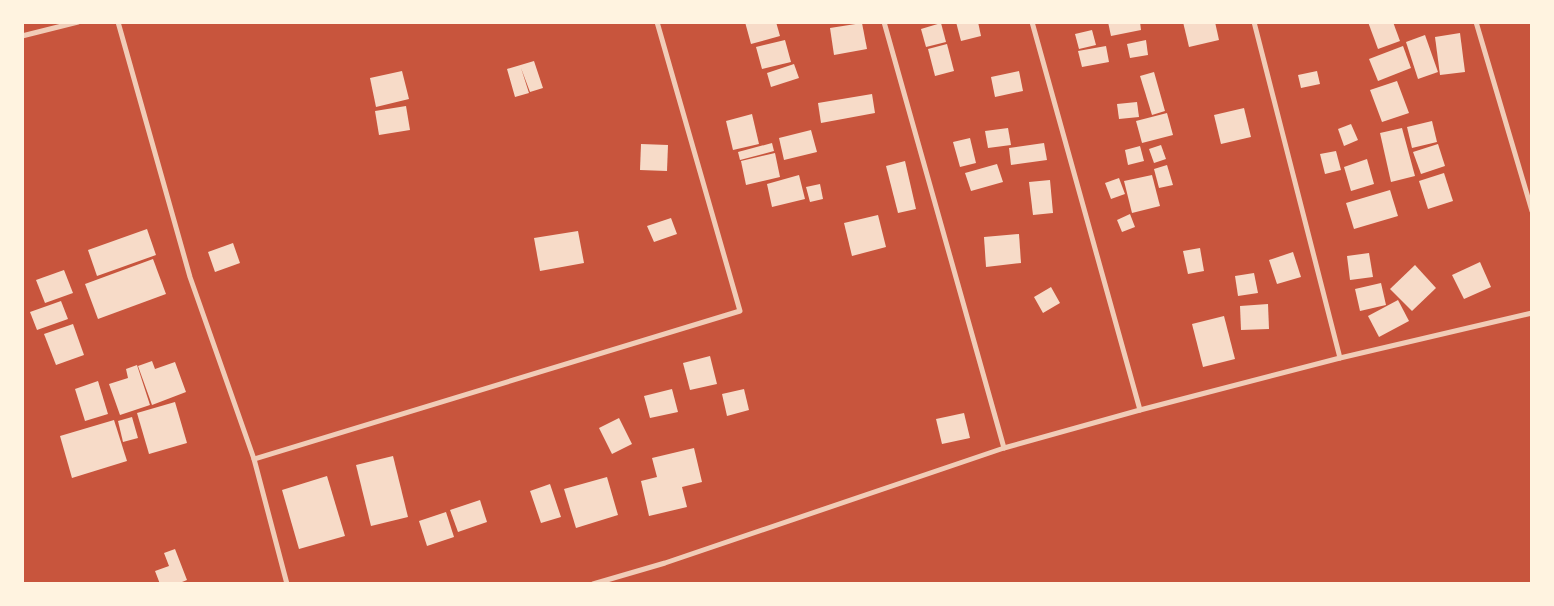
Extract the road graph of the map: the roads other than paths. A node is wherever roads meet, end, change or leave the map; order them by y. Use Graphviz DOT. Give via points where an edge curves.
graph roads {
  1 [pos="78,22"];
  2 [pos="118,22"];
  3 [pos="657,22"];
  4 [pos="884,22"];
  5 [pos="1032,22"];
  6 [pos="1254,22"];
  7 [pos="1476,22"];
  8 [pos="22,36"];
  9 [pos="1532,211"];
  10 [pos="1532,314"];
  11 [pos="1340,358"];
  12 [pos="1140,410"];
  13 [pos="1004,448"];
  14 [pos="254,460"];
  15 [pos="287,584"];
  16 [pos="593,584"];
  1 -- 8 [label="street"];
  2 -- 14 [label="street" via="190,277"];
  3 -- 14 [label="street" via="740,312"];
  4 -- 13 [label="street"];
  5 -- 12 [label="street"];
  6 -- 11 [label="street"];
  7 -- 9 [label="street"];
  10 -- 11 [label="street"];
  11 -- 12 [label="street"];
  12 -- 13 [label="street"];
  13 -- 16 [label="street"];
  14 -- 15 [label="street"];
}
